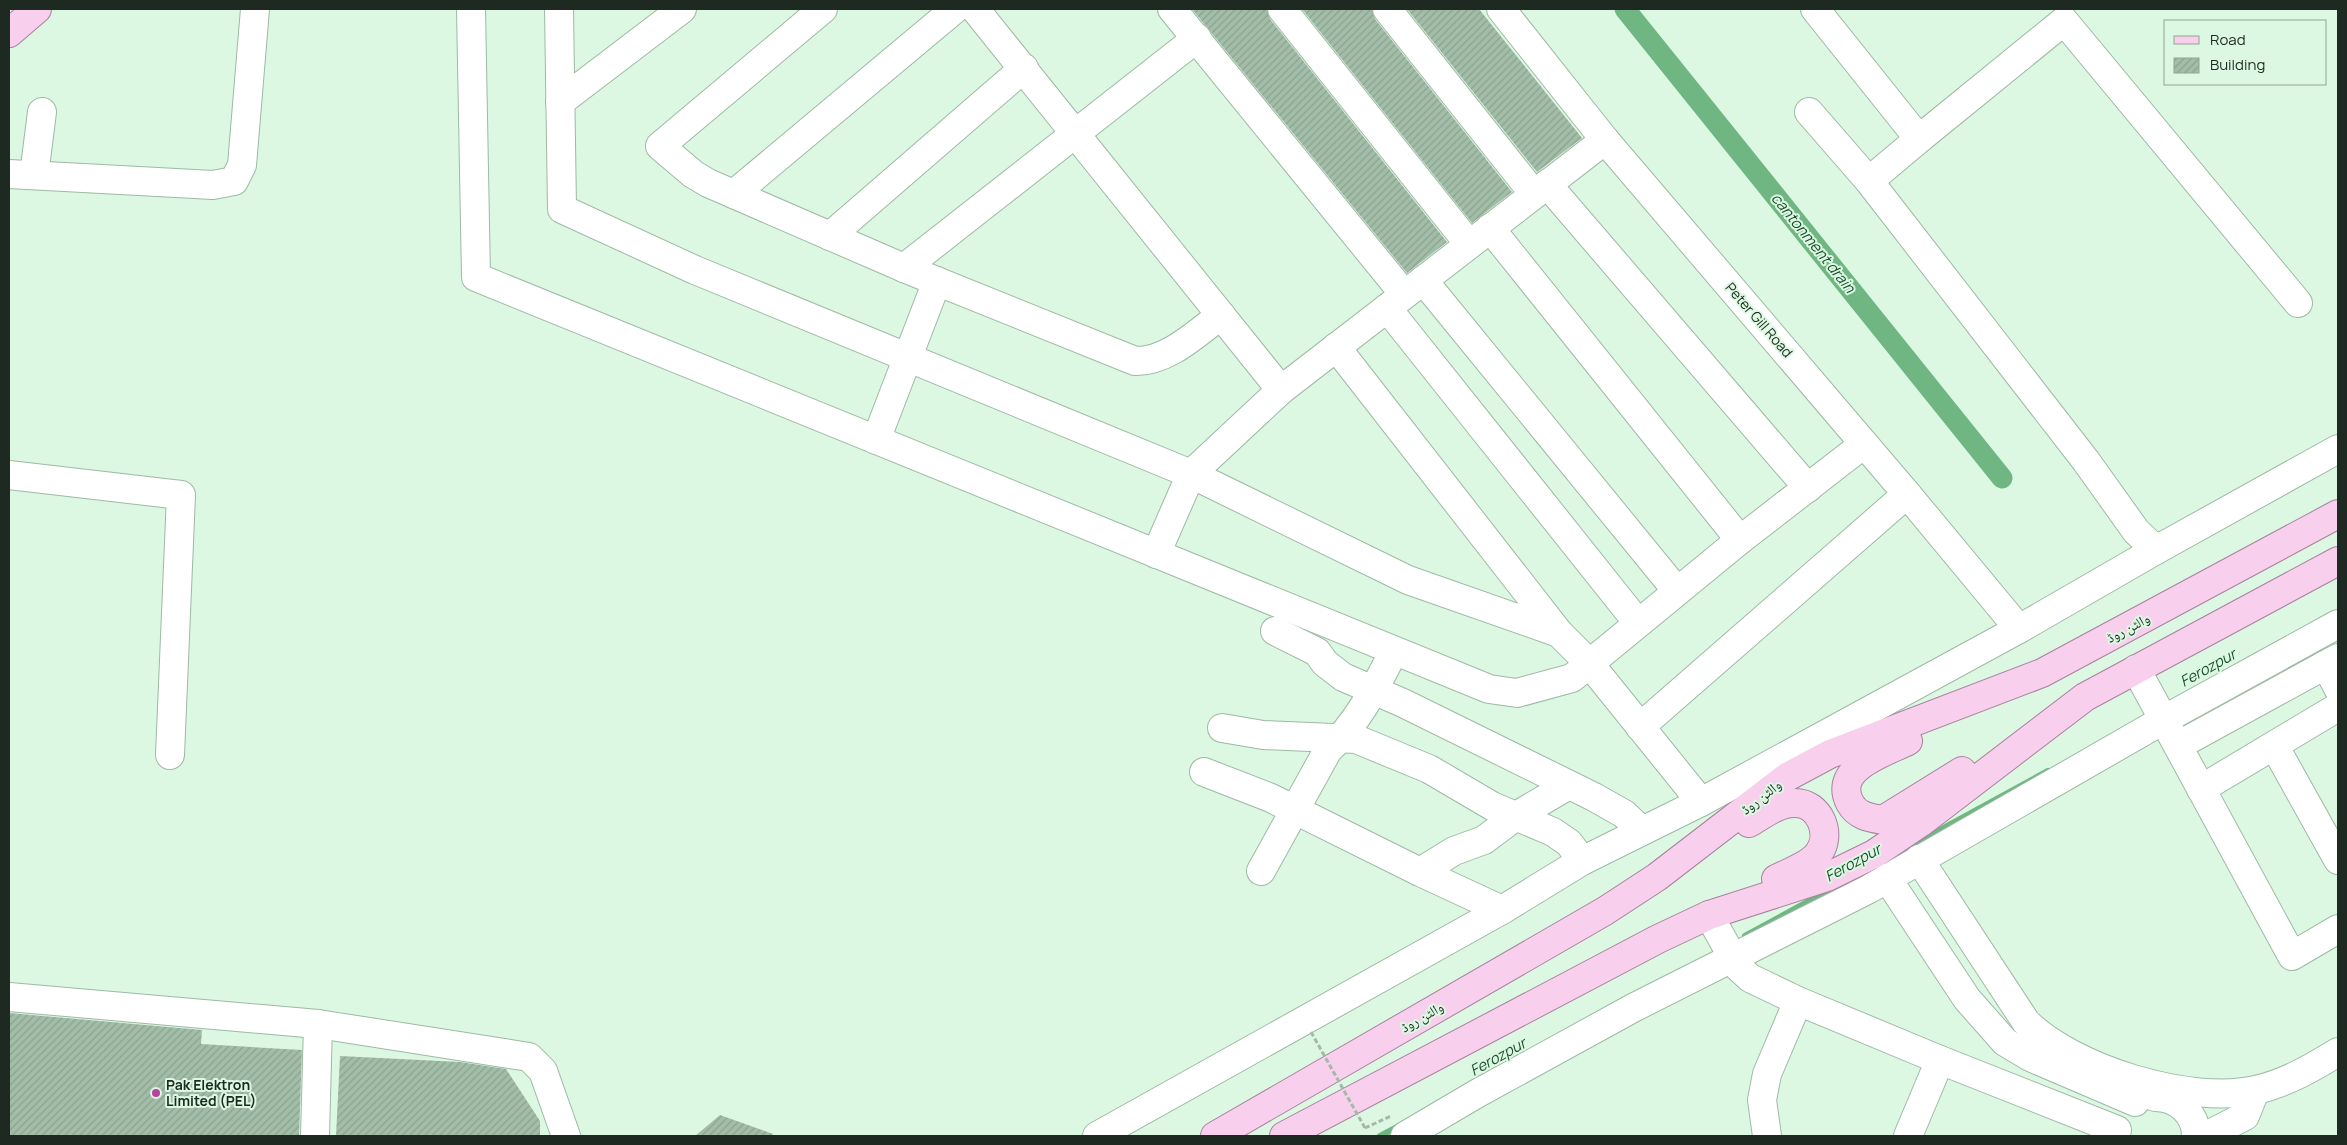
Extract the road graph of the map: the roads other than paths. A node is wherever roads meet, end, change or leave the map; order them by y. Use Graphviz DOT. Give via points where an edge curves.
graph roads {
  1 [pos="37,9"];
  2 [pos="255,9"];
  3 [pos="470,9"];
  4 [pos="559,9"];
  5 [pos="682,9"];
  6 [pos="823,9"];
  7 [pos="955,9"];
  8 [pos="975,9"];
  9 [pos="1172,9"];
  10 [pos="1282,9"];
  11 [pos="1387,9"];
  12 [pos="1501,9"];
  13 [pos="1815,9"];
  14 [pos="2059,15"];
  15 [pos="9,33"];
  16 [pos="1196,38"];
  17 [pos="1024,68"];
  18 [pos="560,102"];
  19 [pos="42,112"];
  20 [pos="1809,112"];
  21 [pos="1075,133"];
  22 [pos="1920,138"];
  23 [pos="1604,140"];
  24 [pos="22,175"];
  25 [pos="1869,181"];
  26 [pos="1541,189"];
  27 [pos="734,194"];
  28 [pos="830,236"];
  29 [pos="1480,236"];
  30 [pos="904,268"];
  31 [pos="937,281"];
  32 [pos="1405,294"];
  33 [pos="2298,303"];
  34 [pos="1221,316"];
  35 [pos="1336,347"];
  36 [pos="906,357"];
  37 [pos="1281,390"];
  38 [pos="876,440"];
  39 [pos="1864,444"];
  40 [pos="2338,449"];
  41 [pos="9,474"];
  42 [pos="1191,474"];
  43 [pos="1808,488"];
  44 [pos="1907,494"];
  45 [pos="2338,514"];
  46 [pos="1740,540"];
  47 [pos="2156,550"];
  48 [pos="1156,554"];
  49 [pos="2338,561"];
  50 [pos="1677,591"];
  51 [pos="1638,624"];
  52 [pos="2338,624"];
  53 [pos="2019,629"];
  54 [pos="1275,631"];
  55 [pos="1559,633"];
  56 [pos="1394,651"];
  57 [pos="1589,663"];
  58 [pos="2136,668"];
  59 [pos="2334,670"];
  60 [pos="2034,676"];
  61 [pos="1374,690"];
  62 [pos="2085,697"];
  63 [pos="2338,707"];
  64 [pos="2164,719"];
  65 [pos="1640,727"];
  66 [pos="1222,728"];
  67 [pos="1341,738"];
  68 [pos="2179,745"];
  69 [pos="2275,747"];
  70 [pos="170,754"];
  71 [pos="1204,772"];
  72 [pos="1569,786"];
  73 [pos="2201,789"];
  74 [pos="1700,802"];
  75 [pos="1294,809"];
  76 [pos="1516,816"];
  77 [pos="1642,831"];
  78 [pos="1920,859"];
  79 [pos="2338,860"];
  80 [pos="1582,861"];
  81 [pos="1261,870"];
  82 [pos="1420,872"];
  83 [pos="1657,878"];
  84 [pos="1887,878"];
  85 [pos="1502,910"];
  86 [pos="1708,915"];
  87 [pos="2338,929"];
  88 [pos="1733,958"];
  89 [pos="9,997"];
  90 [pos="1798,1000"];
  91 [pos="318,1024"];
  92 [pos="2338,1052"];
  93 [pos="1940,1060"];
  94 [pos="2255,1091"];
  95 [pos="2135,1102"];
  96 [pos="2117,1133"];
  97 [pos="315,1136"];
  98 [pos="566,1136"];
  99 [pos="1097,1136"];
  100 [pos="1215,1136"];
  101 [pos="1284,1136"];
  102 [pos="1405,1136"];
  103 [pos="1767,1136"];
  104 [pos="1908,1136"];
  105 [pos="2196,1136"];
  106 [pos="2206,1136"];
  1 -- 15 [label="main road"];
  2 -- 24 [label="street" via="242,165 234,181 213,185"];
  3 -- 38 [label="street" via="476,277"];
  4 -- 18 [label="street"];
  5 -- 18 [label="street"];
  6 -- 27 [label="street" via="660,146 693,174"];
  7 -- 27 [label="street"];
  8 -- 17 [label="street"];
  9 -- 16 [label="street"];
  10 -- 29 [label="street"];
  11 -- 26 [label="street"];
  12 -- 23 [label="street, Peter Gill Road"];
  13 -- 22 [label="street"];
  14 -- 22 [label="street"];
  14 -- 33 [label="street"];
  16 -- 21 [label="street"];
  16 -- 32 [label="street"];
  17 -- 21 [label="street"];
  17 -- 28 [label="street"];
  18 -- 36 [label="street" via="562,209 695,270"];
  19 -- 24 [label="street"];
  20 -- 25 [label="street"];
  21 -- 30 [label="street"];
  21 -- 34 [label="street"];
  22 -- 25 [label="street"];
  23 -- 26 [label="street"];
  23 -- 39 [label="street, Peter Gill Road"];
  25 -- 47 [label="street" via="2086,461 2136,532"];
  26 -- 29 [label="street"];
  26 -- 43 [label="street"];
  27 -- 28 [label="street"];
  28 -- 30 [label="street"];
  29 -- 32 [label="street"];
  29 -- 46 [label="street"];
  30 -- 31 [label="street"];
  31 -- 34 [label="street" via="1135,361 1167,352"];
  31 -- 36 [label="street"];
  32 -- 35 [label="street"];
  32 -- 50 [label="street"];
  32 -- 51 [label="street"];
  34 -- 37 [label="street"];
  35 -- 37 [label="street"];
  35 -- 55 [label="street"];
  36 -- 38 [label="street"];
  36 -- 42 [label="street"];
  37 -- 42 [label="street"];
  38 -- 48 [label="street"];
  39 -- 43 [label="street"];
  39 -- 44 [label="street, Peter Gill Road"];
  40 -- 47 [label="street"];
  41 -- 70 [label="street" via="181,496"];
  42 -- 48 [label="street"];
  42 -- 55 [label="street" via="1408,580"];
  43 -- 46 [label="street"];
  44 -- 53 [label="street, Peter Gill Road"];
  44 -- 65 [label="street"];
  45 -- 60 [label="main road, والٹن روڈ"];
  46 -- 50 [label="street"];
  47 -- 53 [label="street"];
  48 -- 56 [label="street"];
  49 -- 58 [label="main road"];
  50 -- 51 [label="street"];
  51 -- 57 [label="street"];
  52 -- 64 [label="street"];
  53 -- 74 [label="street"];
  54 -- 61 [label="street" via="1318,652 1325,663 1343,677"];
  55 -- 57 [label="street"];
  56 -- 57 [label="street" via="1489,690 1517,693 1572,678"];
  56 -- 61 [label="street"];
  57 -- 65 [label="street"];
  58 -- 62 [label="main road"];
  58 -- 64 [label="street"];
  59 -- 68 [label="street"];
  60 -- 62 [label="main road" via="1853,770 1845,787 1852,807 1870,818 1883,820"];
  60 -- 83 [label="main road, والٹن روڈ" via="1807,765 1765,793"];
  61 -- 67 [label="street"];
  61 -- 72 [label="street"];
  62 -- 86 [label="main road" via="1920,823 1874,854 1827,877"];
  63 -- 69 [label="street"];
  64 -- 68 [label="street"];
  64 -- 78 [label="street"];
  65 -- 74 [label="street"];
  66 -- 67 [label="street" via="1263,735"];
  67 -- 75 [label="street" via="1328,750"];
  67 -- 76 [label="street" via="1356,739 1429,769 1492,806"];
  68 -- 73 [label="street"];
  69 -- 73 [label="street"];
  69 -- 79 [label="street"];
  71 -- 75 [label="street"];
  72 -- 76 [label="street"];
  72 -- 77 [label="street" via="1624,814"];
  73 -- 87 [label="street" via="2292,956"];
  74 -- 77 [label="street"];
  75 -- 81 [label="street"];
  75 -- 82 [label="street"];
  76 -- 80 [label="street" via="1569,843"];
  76 -- 82 [label="street" via="1484,840 1454,851"];
  77 -- 80 [label="street"];
  78 -- 84 [label="street"];
  78 -- 94 [label="street" via="2026,1022 2050,1042 2114,1072 2159,1087 2191,1093"];
  80 -- 85 [label="street"];
  82 -- 85 [label="street"];
  83 -- 86 [label="main road" via="1778,806 1795,803 1816,812 1823,822 1825,837 1817,855"];
  83 -- 100 [label="main road, والٹن روڈ"];
  84 -- 88 [label="street"];
  84 -- 95 [label="street" via="1967,999 2005,1042 2024,1054"];
  85 -- 99 [label="street"];
  86 -- 88 [label="street"];
  86 -- 101 [label="main road"];
  88 -- 90 [label="street" via="1750,978"];
  88 -- 102 [label="street" via="1633,1008"];
  89 -- 91 [label="street"];
  90 -- 93 [label="street"];
  90 -- 103 [label="street" via="1767,1074 1762,1100"];
  91 -- 97 [label="street"];
  91 -- 98 [label="street" via="529,1057 543,1071"];
  92 -- 94 [label="street" via="2296,1076"];
  93 -- 96 [label="street"];
  93 -- 104 [label="street"];
  94 -- 106 [label="street" via="2245,1116"];
  95 -- 96 [label="street" via="2123,1114"];
  95 -- 105 [label="street" via="2152,1096 2178,1103 2190,1116"];
}
